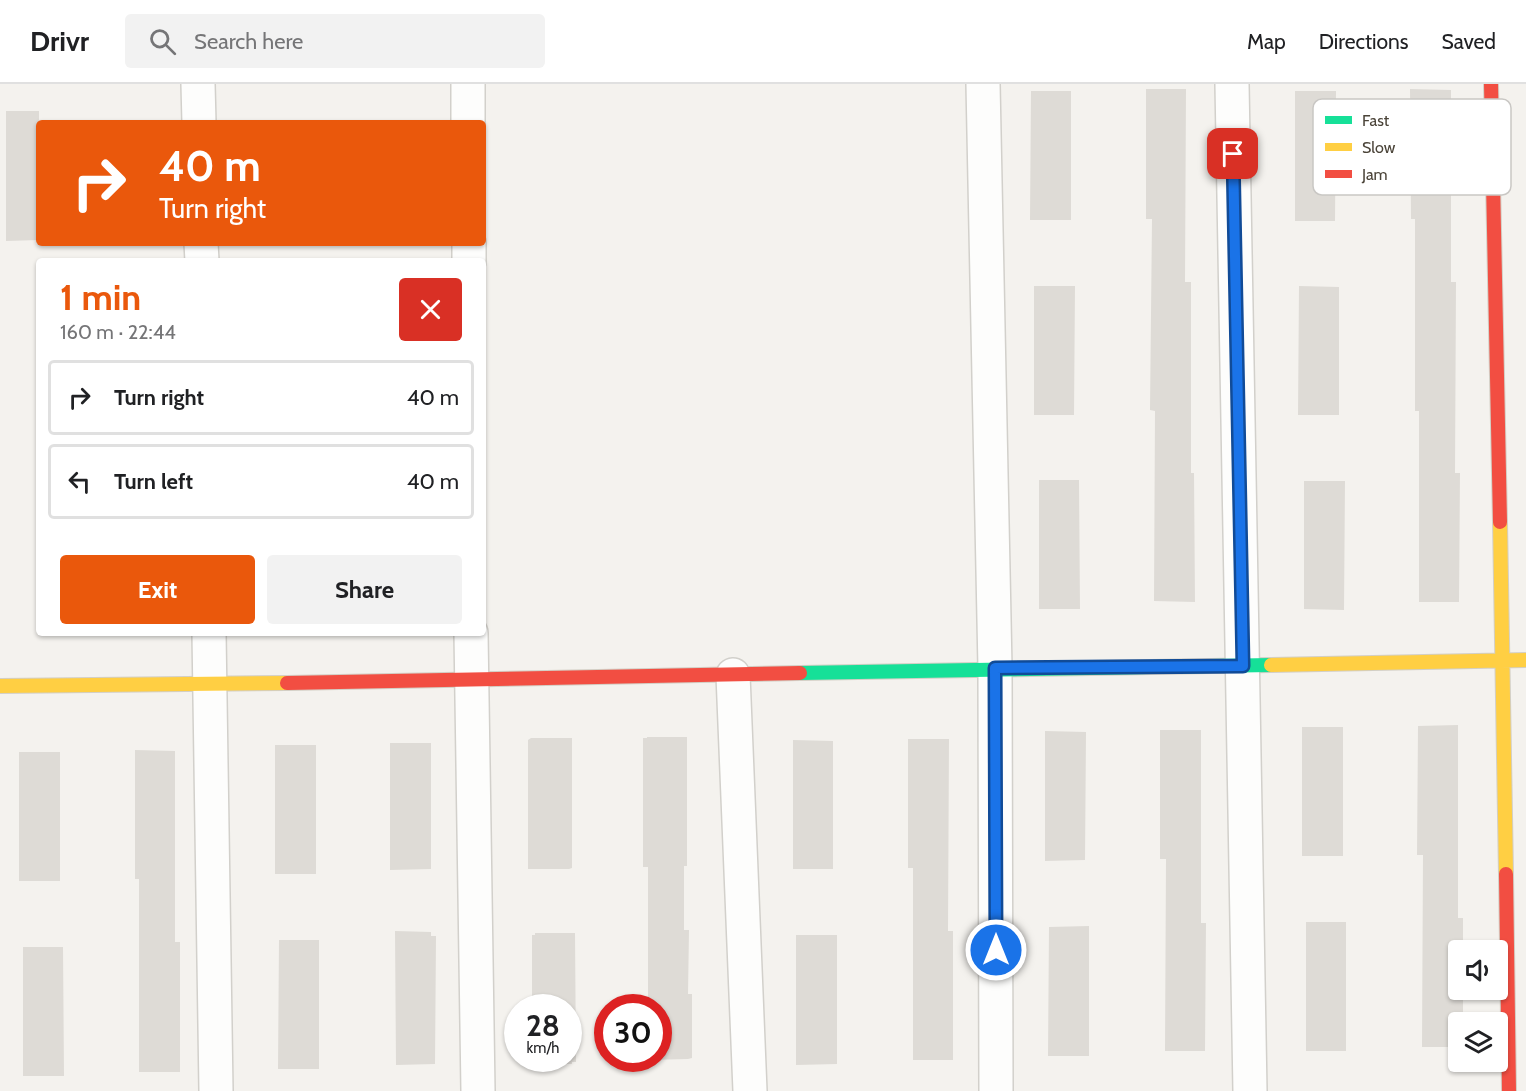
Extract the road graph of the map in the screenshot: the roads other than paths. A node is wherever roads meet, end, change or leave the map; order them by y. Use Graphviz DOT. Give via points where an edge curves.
graph roads {
  1 [pos="198,84"];
  2 [pos="468,84"];
  3 [pos="983,84"];
  4 [pos="1232,84"];
  5 [pos="1491,84"];
  6 [pos="1491,99"];
  7 [pos="199,120"];
  8 [pos="468,120"];
  9 [pos="1493,195"];
  10 [pos="209,636"];
  11 [pos="471,636"];
  12 [pos="1503,660"];
  13 [pos="1526,660"];
  14 [pos="1243,666"];
  15 [pos="995,668"];
  16 [pos="733,675"];
  17 [pos="471,679"];
  18 [pos="210,684"];
  19 [pos="0,686"];
  20 [pos="216,1091"];
  21 [pos="478,1091"];
  22 [pos="750,1091"];
  23 [pos="996,1091"];
  24 [pos="1250,1091"];
  25 [pos="1509,1091"];
  1 -- 7 [label="street"];
  2 -- 8 [label="street"];
  3 -- 15 [label="street"];
  4 -- 14 [label="street"];
  5 -- 6 [label="street"];
  9 -- 12 [label="street"];
  10 -- 18 [label="street"];
  11 -- 17 [label="street"];
  12 -- 13 [label="street"];
  12 -- 14 [label="street"];
  12 -- 25 [label="street"];
  14 -- 15 [label="street"];
  14 -- 24 [label="street"];
  15 -- 16 [label="street"];
  15 -- 23 [label="street"];
  16 -- 17 [label="street"];
  16 -- 22 [label="street"];
  17 -- 18 [label="street"];
  17 -- 21 [label="street"];
  18 -- 19 [label="street"];
  18 -- 20 [label="street"];
}
